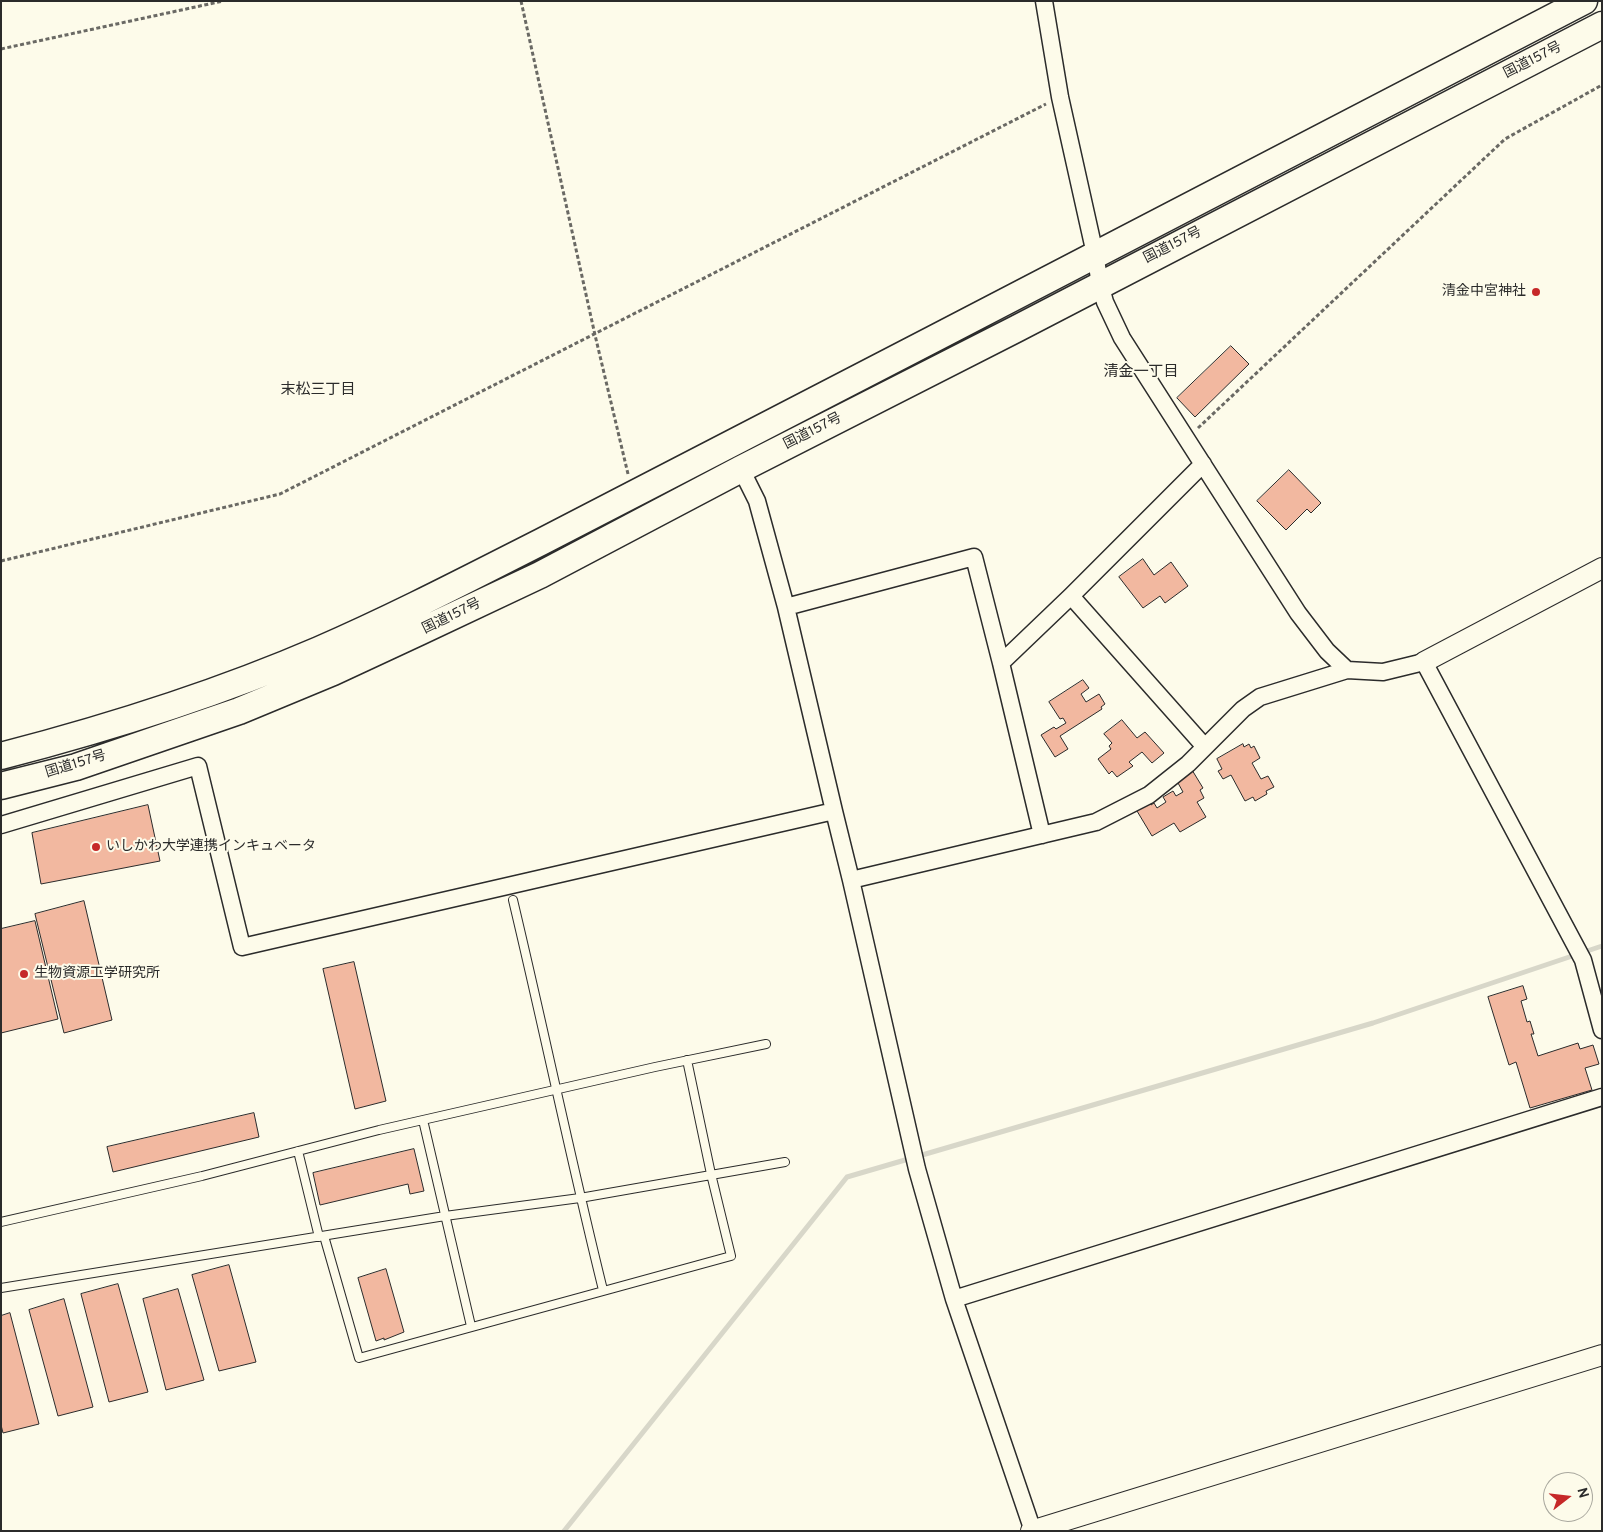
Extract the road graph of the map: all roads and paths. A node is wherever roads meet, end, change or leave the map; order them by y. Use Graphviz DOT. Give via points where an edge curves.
graph roads {
  1 [pos="223,1"];
  2 [pos="521,1"];
  3 [pos="1044,1"];
  4 [pos="1584,1"];
  5 [pos="1602,25"];
  6 [pos="1,48"];
  7 [pos="1602,85"];
  8 [pos="1060,97"];
  9 [pos="1095,254"];
  10 [pos="1100,284"];
  11 [pos="595,335"];
  12 [pos="1187,438"];
  13 [pos="1203,464"];
  14 [pos="741,469"];
  15 [pos="633,494"];
  16 [pos="1,561"];
  17 [pos="1602,568"];
  18 [pos="1071,596"];
  19 [pos="786,607"];
  20 [pos="1424,662"];
  21 [pos="1001,663"];
  22 [pos="1347,670"];
  23 [pos="1205,747"];
  24 [pos="1,756"];
  25 [pos="1,786"];
  26 [pos="834,811"];
  27 [pos="1,824"];
  28 [pos="1042,835"];
  29 [pos="852,880"];
  30 [pos="513,900"];
  31 [pos="1602,1030"];
  32 [pos="766,1044"];
  33 [pos="687,1060"];
  34 [pos="556,1090"];
  35 [pos="1602,1097"];
  36 [pos="423,1120"];
  37 [pos="298,1151"];
  38 [pos="785,1162"];
  39 [pos="711,1174"];
  40 [pos="580,1198"];
  41 [pos="445,1216"];
  42 [pos="1,1222"];
  43 [pos="322,1237"];
  44 [pos="1,1288"];
  45 [pos="603,1290"];
  46 [pos="954,1299"];
  47 [pos="471,1326"];
  48 [pos="1602,1355"];
  49 [pos="1032,1531"];
  1 -- 6 [label="path"];
  2 -- 11 [label="path"];
  3 -- 8 [label="street"];
  4 -- 9 [label="highway, 国道157号"];
  5 -- 10 [label="highway, 国道157号"];
  7 -- 12 [label="path" via="1505,139"];
  8 -- 9 [label="street"];
  8 -- 11 [label="path"];
  9 -- 10 [label="street"];
  9 -- 15 [label="highway, 国道157号"];
  10 -- 12 [label="street" via="1122,338"];
  10 -- 14 [label="highway, 国道157号"];
  11 -- 15 [label="path"];
  11 -- 16 [label="path" via="280,494"];
  12 -- 13 [label="street"];
  13 -- 18 [label="street"];
  13 -- 22 [label="street" via="1298,612 1327,651"];
  14 -- 19 [label="street" via="757,501"];
  14 -- 25 [label="highway, 国道157号" via="540,575 333,672 240,711 76,767"];
  15 -- 24 [label="highway, 国道157号" via="466,581 320,650 143,715"];
  17 -- 20 [label="street"];
  18 -- 21 [label="street"];
  18 -- 23 [label="street"];
  19 -- 21 [label="street" via="974,557"];
  19 -- 26 [label="street"];
  20 -- 22 [label="street" via="1383,672"];
  20 -- 31 [label="street" via="1583,960"];
  21 -- 28 [label="street"];
  22 -- 23 [label="street" via="1260,697 1243,709"];
  23 -- 28 [label="street" via="1149,795 1096,822"];
  26 -- 27 [label="street" via="242,947 198,766"];
  26 -- 29 [label="street"];
  28 -- 29 [label="street"];
  29 -- 46 [label="street" via="918,1169"];
  30 -- 34 [label="lane"];
  32 -- 33 [label="lane"];
  33 -- 34 [label="lane"];
  33 -- 39 [label="lane"];
  34 -- 36 [label="lane"];
  34 -- 40 [label="lane"];
  35 -- 46 [label="street"];
  36 -- 37 [label="lane"];
  36 -- 41 [label="lane"];
  37 -- 42 [label="lane"];
  37 -- 43 [label="lane"];
  38 -- 39 [label="lane"];
  39 -- 40 [label="lane"];
  39 -- 45 [label="lane" via="731,1256"];
  40 -- 41 [label="lane"];
  40 -- 45 [label="lane"];
  41 -- 43 [label="lane"];
  41 -- 47 [label="lane"];
  43 -- 44 [label="lane"];
  43 -- 47 [label="lane" via="359,1358"];
  45 -- 47 [label="lane"];
  46 -- 49 [label="street"];
  48 -- 49 [label="street"];
}
